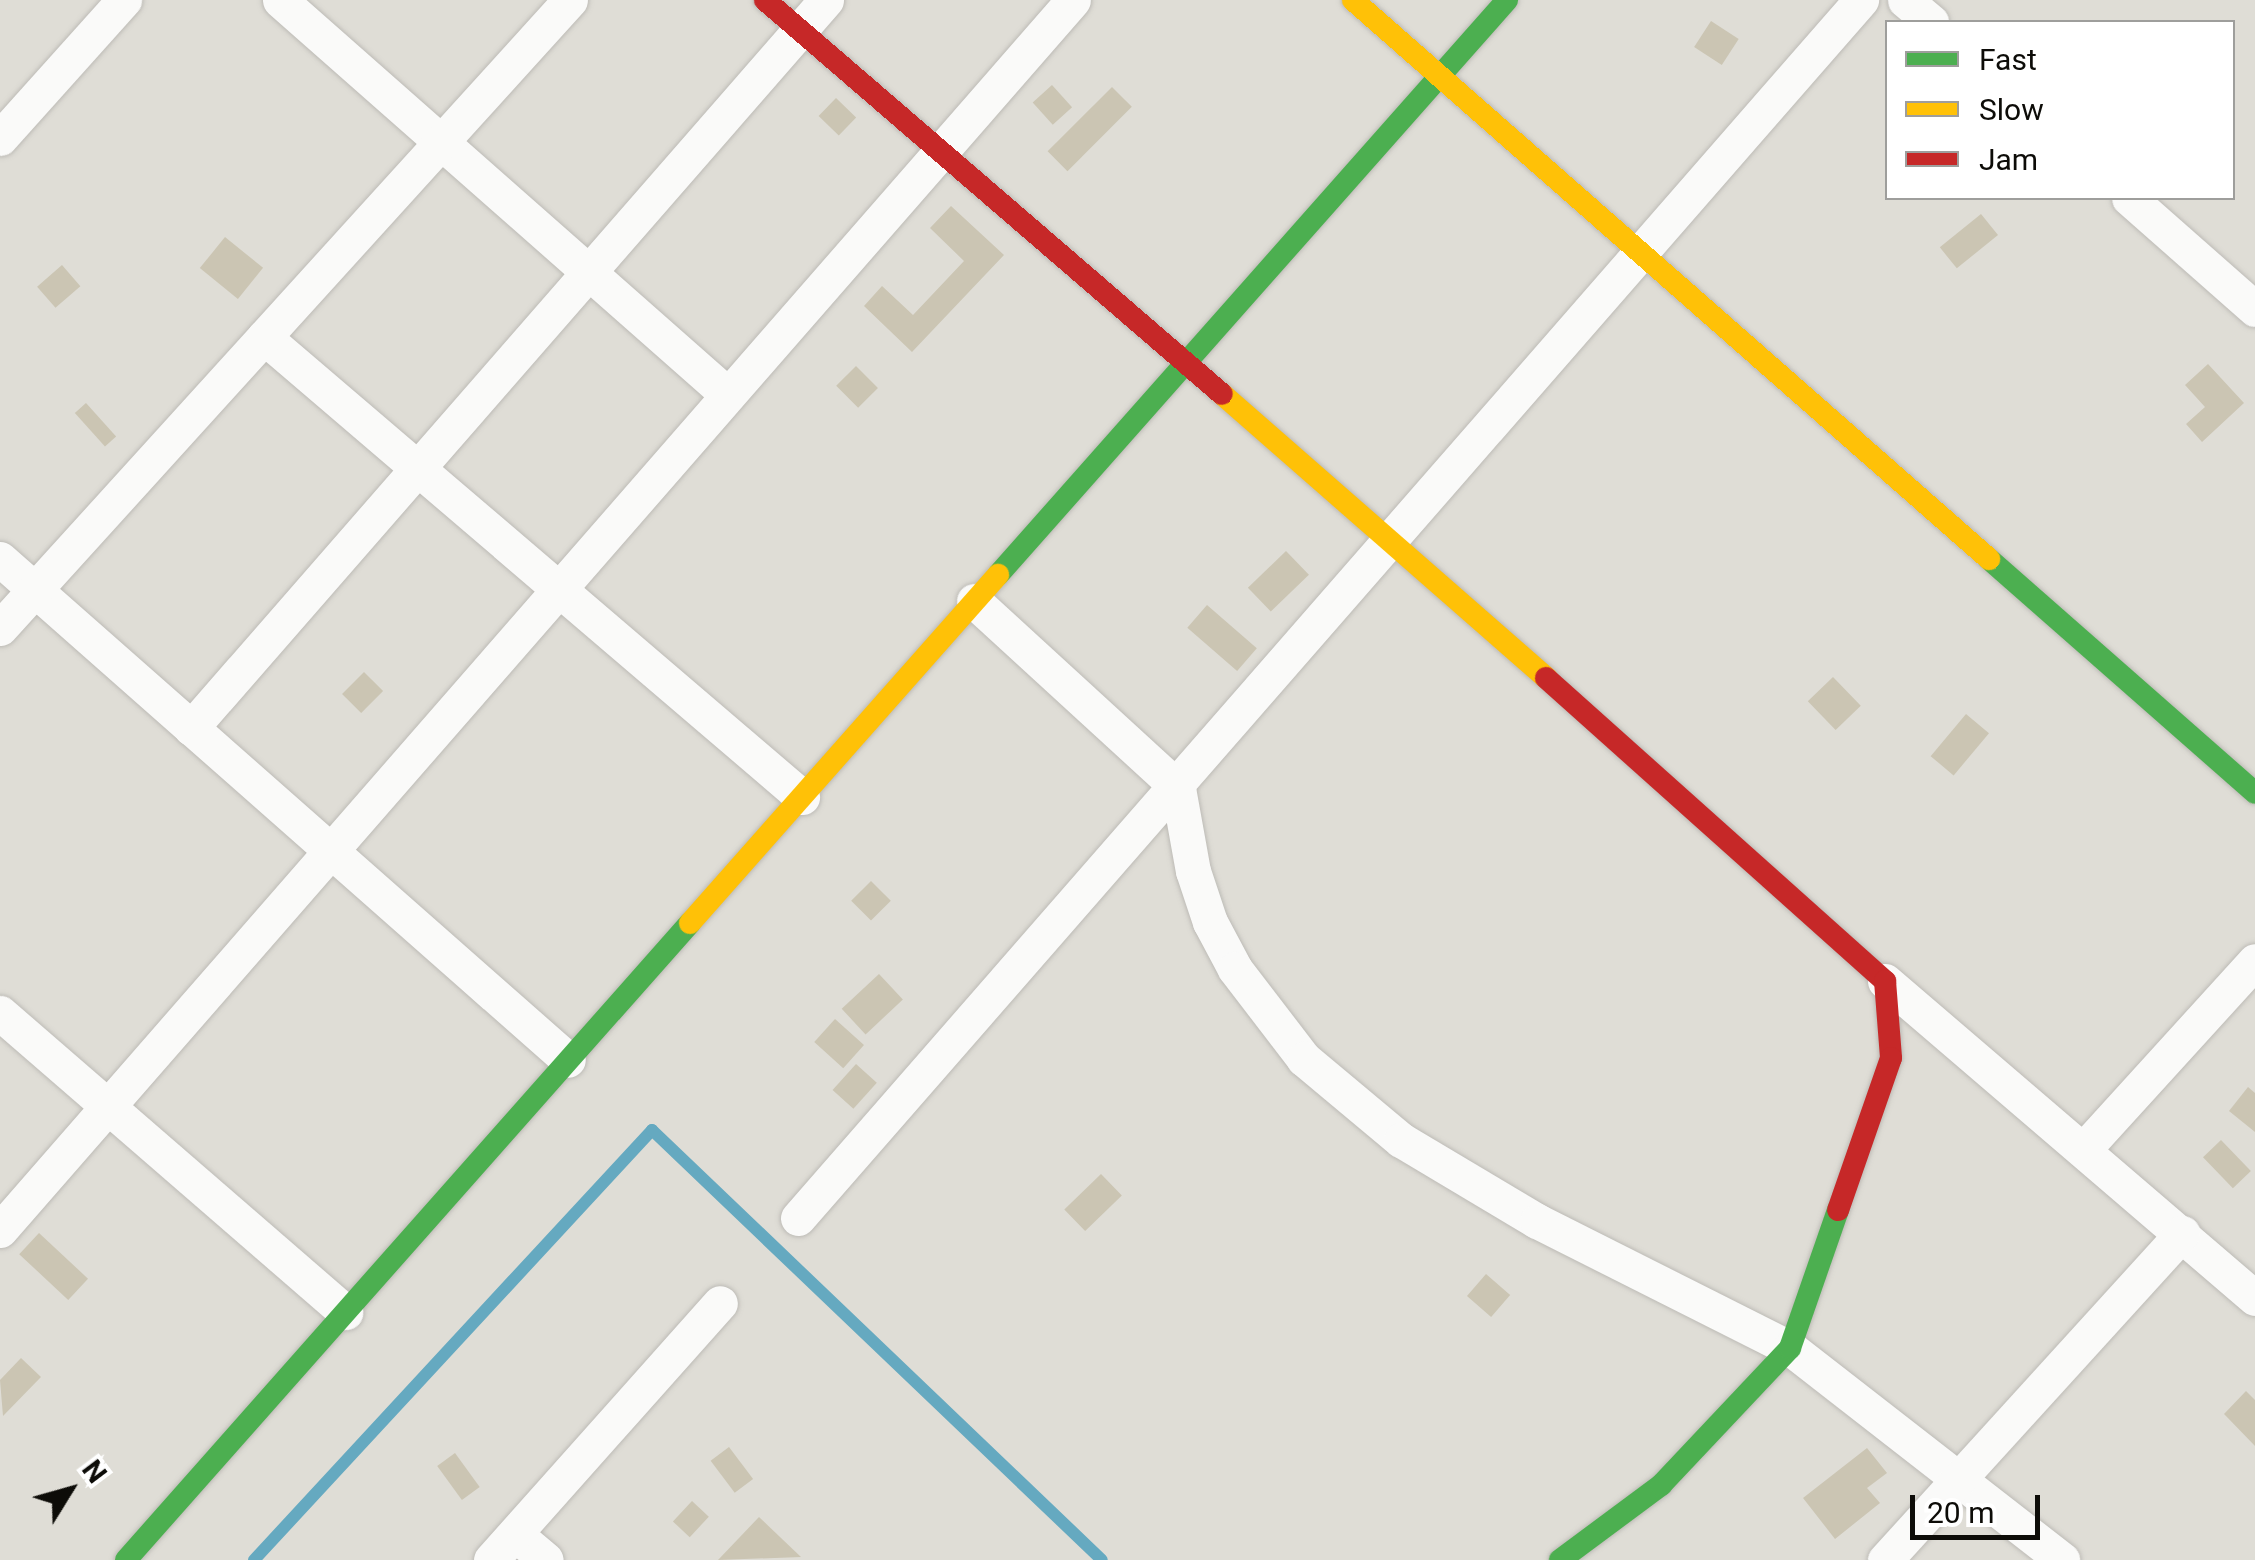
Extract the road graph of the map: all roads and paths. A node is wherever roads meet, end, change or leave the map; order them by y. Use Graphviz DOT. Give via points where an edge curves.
graph roads {
  1 [pos="124,0"];
  2 [pos="280,0"];
  3 [pos="570,0"];
  4 [pos="765,0"];
  5 [pos="826,0"];
  6 [pos="1073,0"];
  7 [pos="1354,0"];
  8 [pos="1507,0"];
  9 [pos="1860,0"];
  10 [pos="1905,0"];
  11 [pos="1929,20"];
  12 [pos="800,31"];
  13 [pos="1440,76"];
  14 [pos="0,138"];
  15 [pos="442,140"];
  16 [pos="940,152"];
  17 [pos="2130,200"];
  18 [pos="1637,253"];
  19 [pos="592,274"];
  20 [pos="2255,309"];
  21 [pos="264,337"];
  22 [pos="1185,363"];
  23 [pos="728,396"];
  24 [pos="419,469"];
  25 [pos="1394,542"];
  26 [pos="0,560"];
  27 [pos="559,589"];
  28 [pos="34,590"];
  29 [pos="974,602"];
  30 [pos="0,628"];
  31 [pos="191,728"];
  32 [pos="1178,788"];
  33 [pos="2255,793"];
  34 [pos="802,796"];
  35 [pos="330,852"];
  36 [pos="2255,961"];
  37 [pos="1885,981"];
  38 [pos="0,1013"];
  39 [pos="568,1060"];
  40 [pos="107,1107"];
  41 [pos="2084,1149"];
  42 [pos="798,1218"];
  43 [pos="0,1230"];
  44 [pos="2183,1233"];
  45 [pos="2255,1298"];
  46 [pos="720,1303"];
  47 [pos="345,1312"];
  48 [pos="1790,1348"];
  49 [pos="1959,1479"];
  50 [pos="503,1547"];
  51 [pos="126,1560"];
  52 [pos="546,1560"];
  53 [pos="1560,1560"];
  54 [pos="1885,1560"];
  55 [pos="2062,1560"];
  1 -- 14 [label="street"];
  2 -- 15 [label="street"];
  3 -- 15 [label="street"];
  4 -- 12 [label="street"];
  5 -- 12 [label="street"];
  6 -- 16 [label="street"];
  7 -- 13 [label="street"];
  8 -- 13 [label="street"];
  9 -- 18 [label="street"];
  10 -- 11 [label="street"];
  12 -- 16 [label="street"];
  12 -- 19 [label="street"];
  13 -- 18 [label="street"];
  13 -- 22 [label="street"];
  15 -- 19 [label="street"];
  15 -- 21 [label="street"];
  16 -- 22 [label="street"];
  16 -- 23 [label="street"];
  17 -- 20 [label="street"];
  18 -- 25 [label="street"];
  18 -- 33 [label="street"];
  19 -- 23 [label="street"];
  19 -- 24 [label="street"];
  21 -- 24 [label="street"];
  21 -- 28 [label="street"];
  22 -- 25 [label="street"];
  22 -- 29 [label="street"];
  23 -- 27 [label="street"];
  24 -- 27 [label="street"];
  24 -- 31 [label="street"];
  25 -- 32 [label="street"];
  25 -- 37 [label="street"];
  26 -- 28 [label="street"];
  27 -- 34 [label="street"];
  27 -- 35 [label="street"];
  28 -- 30 [label="street"];
  28 -- 31 [label="street"];
  29 -- 32 [label="street"];
  29 -- 34 [label="street"];
  31 -- 35 [label="street"];
  32 -- 42 [label="street"];
  32 -- 48 [label="street" via="1192,871 1210,922 1236,969 1304,1059 1418,1150 1538,1221"];
  34 -- 39 [label="street"];
  35 -- 39 [label="street"];
  35 -- 40 [label="street"];
  36 -- 41 [label="street"];
  37 -- 41 [label="street"];
  37 -- 48 [label="street" via="1892,1058"];
  38 -- 40 [label="street"];
  39 -- 47 [label="street"];
  40 -- 43 [label="street"];
  40 -- 47 [label="street"];
  41 -- 44 [label="street"];
  44 -- 45 [label="street"];
  44 -- 49 [label="street"];
  46 -- 50 [label="street"];
  47 -- 51 [label="street"];
  48 -- 49 [label="street"];
  48 -- 53 [label="street" via="1661,1485"];
  49 -- 54 [label="street"];
  49 -- 55 [label="street"];
  50 -- 52 [label="street"];
}
